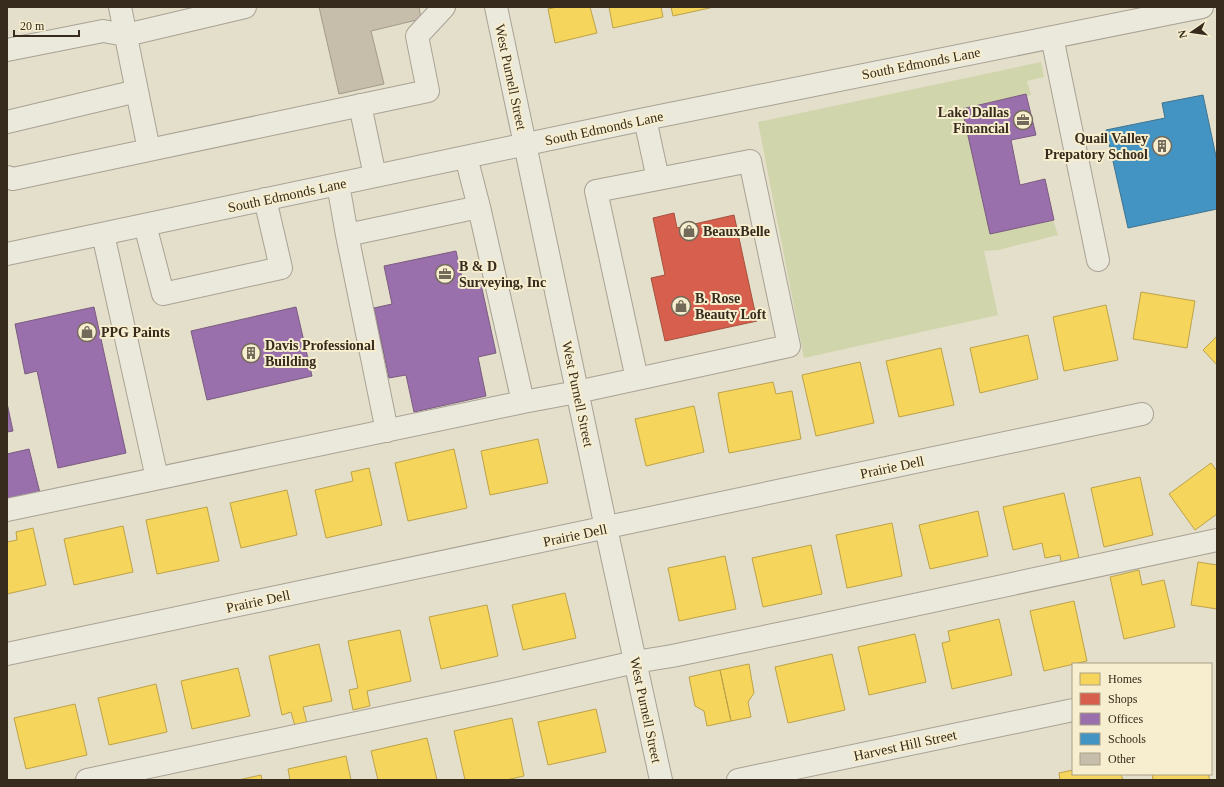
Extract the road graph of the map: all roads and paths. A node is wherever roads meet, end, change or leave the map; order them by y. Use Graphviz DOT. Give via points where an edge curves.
graph roads {
  1 [pos="120,7"];
  2 [pos="245,7"];
  3 [pos="444,7"];
  4 [pos="496,7"];
  5 [pos="1202,7"];
  6 [pos="126,35"];
  7 [pos="1052,37"];
  8 [pos="7,50"];
  9 [pos="137,91"];
  10 [pos="360,105"];
  11 [pos="645,119"];
  12 [pos="7,122"];
  13 [pos="525,144"];
  14 [pos="149,150"];
  15 [pos="466,157"];
  16 [pos="375,176"];
  17 [pos="7,177"];
  18 [pos="658,179"];
  19 [pos="338,184"];
  20 [pos="266,199"];
  21 [pos="479,207"];
  22 [pos="145,225"];
  23 [pos="103,234"];
  24 [pos="347,235"];
  25 [pos="7,254"];
  26 [pos="1098,260"];
  27 [pos="637,379"];
  28 [pos="577,392"];
  29 [pos="523,402"];
  30 [pos="1142,414"];
  31 [pos="387,431"];
  32 [pos="157,478"];
  33 [pos="7,510"];
  34 [pos="606,528"];
  35 [pos="1217,540"];
  36 [pos="7,654"];
  37 [pos="635,662"];
  38 [pos="1072,710"];
  39 [pos="87,780"];
  40 [pos="661,780"];
  41 [pos="738,780"];
  1 -- 6 [label="street"];
  2 -- 6 [label="street"];
  3 -- 10 [label="street" via="418,36 428,91"];
  4 -- 13 [label="street, West Purnell Street"];
  5 -- 7 [label="street, South Edmonds Lane"];
  6 -- 8 [label="street" via="103,32"];
  6 -- 9 [label="street"];
  7 -- 11 [label="street, South Edmonds Lane"];
  7 -- 26 [label="street"];
  9 -- 12 [label="street"];
  9 -- 14 [label="street"];
  10 -- 14 [label="street"];
  10 -- 16 [label="street"];
  11 -- 13 [label="street, South Edmonds Lane"];
  11 -- 18 [label="street"];
  13 -- 15 [label="street, South Edmonds Lane"];
  13 -- 28 [label="street, West Purnell Street"];
  14 -- 17 [label="street" via="13,179"];
  15 -- 16 [label="street, South Edmonds Lane"];
  15 -- 21 [label="street"];
  16 -- 19 [label="street, South Edmonds Lane"];
  18 -- 27 [label="street" via="596,191"];
  18 -- 27 [label="street" via="750,161 789,346"];
  19 -- 20 [label="street, South Edmonds Lane"];
  19 -- 24 [label="street"];
  20 -- 22 [label="street, South Edmonds Lane"];
  20 -- 22 [label="street" via="281,268 163,294"];
  21 -- 24 [label="street"];
  21 -- 29 [label="street"];
  22 -- 23 [label="street, South Edmonds Lane"];
  23 -- 25 [label="street, South Edmonds Lane"];
  23 -- 32 [label="street"];
  24 -- 31 [label="street"];
  27 -- 28 [label="street"];
  28 -- 29 [label="street"];
  28 -- 34 [label="street, West Purnell Street"];
  29 -- 31 [label="street"];
  30 -- 34 [label="street, Prairie Dell"];
  31 -- 32 [label="street"];
  32 -- 33 [label="street"];
  34 -- 36 [label="street, Prairie Dell"];
  34 -- 37 [label="street, West Purnell Street"];
  35 -- 37 [label="street"];
  37 -- 39 [label="street" via="492,695"];
  37 -- 40 [label="street, West Purnell Street"];
  38 -- 41 [label="street, Harvest Hill Street"];
}
